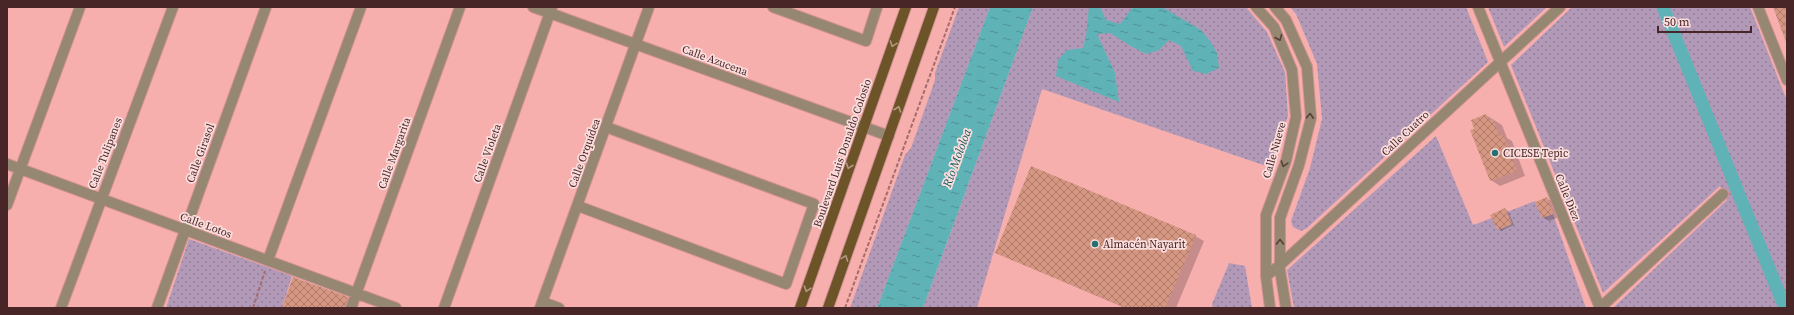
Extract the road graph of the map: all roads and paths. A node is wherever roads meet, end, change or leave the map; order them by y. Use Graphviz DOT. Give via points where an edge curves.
graph roads {
  1 [pos="80,7"];
  2 [pos="173,7"];
  3 [pos="266,7"];
  4 [pos="361,7"];
  5 [pos="460,7"];
  6 [pos="533,7"];
  7 [pos="649,7"];
  8 [pos="773,7"];
  9 [pos="877,7"];
  10 [pos="906,7"];
  11 [pos="934,7"];
  12 [pos="955,7"];
  13 [pos="1275,7"];
  14 [pos="1478,7"];
  15 [pos="1560,7"];
  16 [pos="1758,7"];
  17 [pos="1259,8"];
  18 [pos="551,10"];
  19 [pos="636,45"];
  20 [pos="1500,62"];
  21 [pos="1787,80"];
  22 [pos="863,127"];
  23 [pos="606,128"];
  24 [pos="889,136"];
  25 [pos="7,164"];
  26 [pos="21,169"];
  27 [pos="1723,194"];
  28 [pos="101,198"];
  29 [pos="7,205"];
  30 [pos="578,206"];
  31 [pos="185,230"];
  32 [pos="268,260"];
  33 [pos="1280,265"];
  34 [pos="1266,276"];
  35 [pos="356,293"];
  36 [pos="542,305"];
  37 [pos="61,308"];
  38 [pos="157,308"];
  39 [pos="254,308"];
  40 [pos="350,308"];
  41 [pos="396,308"];
  42 [pos="444,308"];
  43 [pos="559,308"];
  44 [pos="800,308"];
  45 [pos="828,308"];
  46 [pos="845,308"];
  47 [pos="1270,308"];
  48 [pos="1286,308"];
  49 [pos="1600,308"];
  1 -- 26 [label="street"];
  2 -- 28 [label="street, Calle Tulipanes"];
  3 -- 31 [label="street, Calle Girasol"];
  4 -- 32 [label="street"];
  5 -- 35 [label="street, Calle Margarita"];
  6 -- 18 [label="street, Calle Azucena"];
  7 -- 19 [label="street, Calle Orquídea"];
  8 -- 9 [label="street" via="866,41"];
  10 -- 22 [label="main road, Boulevard Luis Donaldo Colosio, one-way"];
  24 -- 11 [label="main road, one-way"];
  12 -- 46 [label="path"];
  33 -- 13 [label="street, one-way" via="1280,218 1300,165 1311,118 1307,67 1286,20"];
  14 -- 20 [label="street, Calle Diez"];
  15 -- 20 [label="street, Calle Cuatro"];
  16 -- 21 [label="street"];
  17 -- 34 [label="street, Calle Nueve, one-way" via="1274,27 1292,70 1296,116 1286,161 1266,215"];
  18 -- 19 [label="street, Calle Azucena"];
  18 -- 42 [label="street, Calle Violeta"];
  19 -- 22 [label="street, Calle Azucena"];
  19 -- 23 [label="street, Calle Orquídea"];
  20 -- 33 [label="street, Calle Cuatro"];
  20 -- 49 [label="street, Calle Diez"];
  22 -- 24 [label="street, Calle Azucena"];
  22 -- 44 [label="main road, Boulevard Luis Donaldo Colosio, one-way"];
  23 -- 30 [label="street, Calle Orquídea"];
  23 -- 30 [label="street" via="814,204 786,284"];
  45 -- 24 [label="main road, one-way"];
  25 -- 26 [label="street, Calle Lotos"];
  26 -- 28 [label="street, Calle Lotos"];
  26 -- 29 [label="street"];
  27 -- 49 [label="street"];
  28 -- 31 [label="street, Calle Lotos"];
  28 -- 37 [label="street, Calle Tulipanes"];
  30 -- 36 [label="street, Calle Orquídea"];
  31 -- 32 [label="street, Calle Lotos"];
  31 -- 38 [label="street, Calle Girasol"];
  32 -- 35 [label="street, Calle Lotos"];
  32 -- 39 [label="path"];
  33 -- 34 [label="street, Calle Cuatro"];
  33 -- 48 [label="street"];
  34 -- 47 [label="street, Calle Nueve"];
  35 -- 40 [label="street, Calle Margarita"];
  35 -- 41 [label="street, Calle Lotos"];
  36 -- 43 [label="street"];
}
